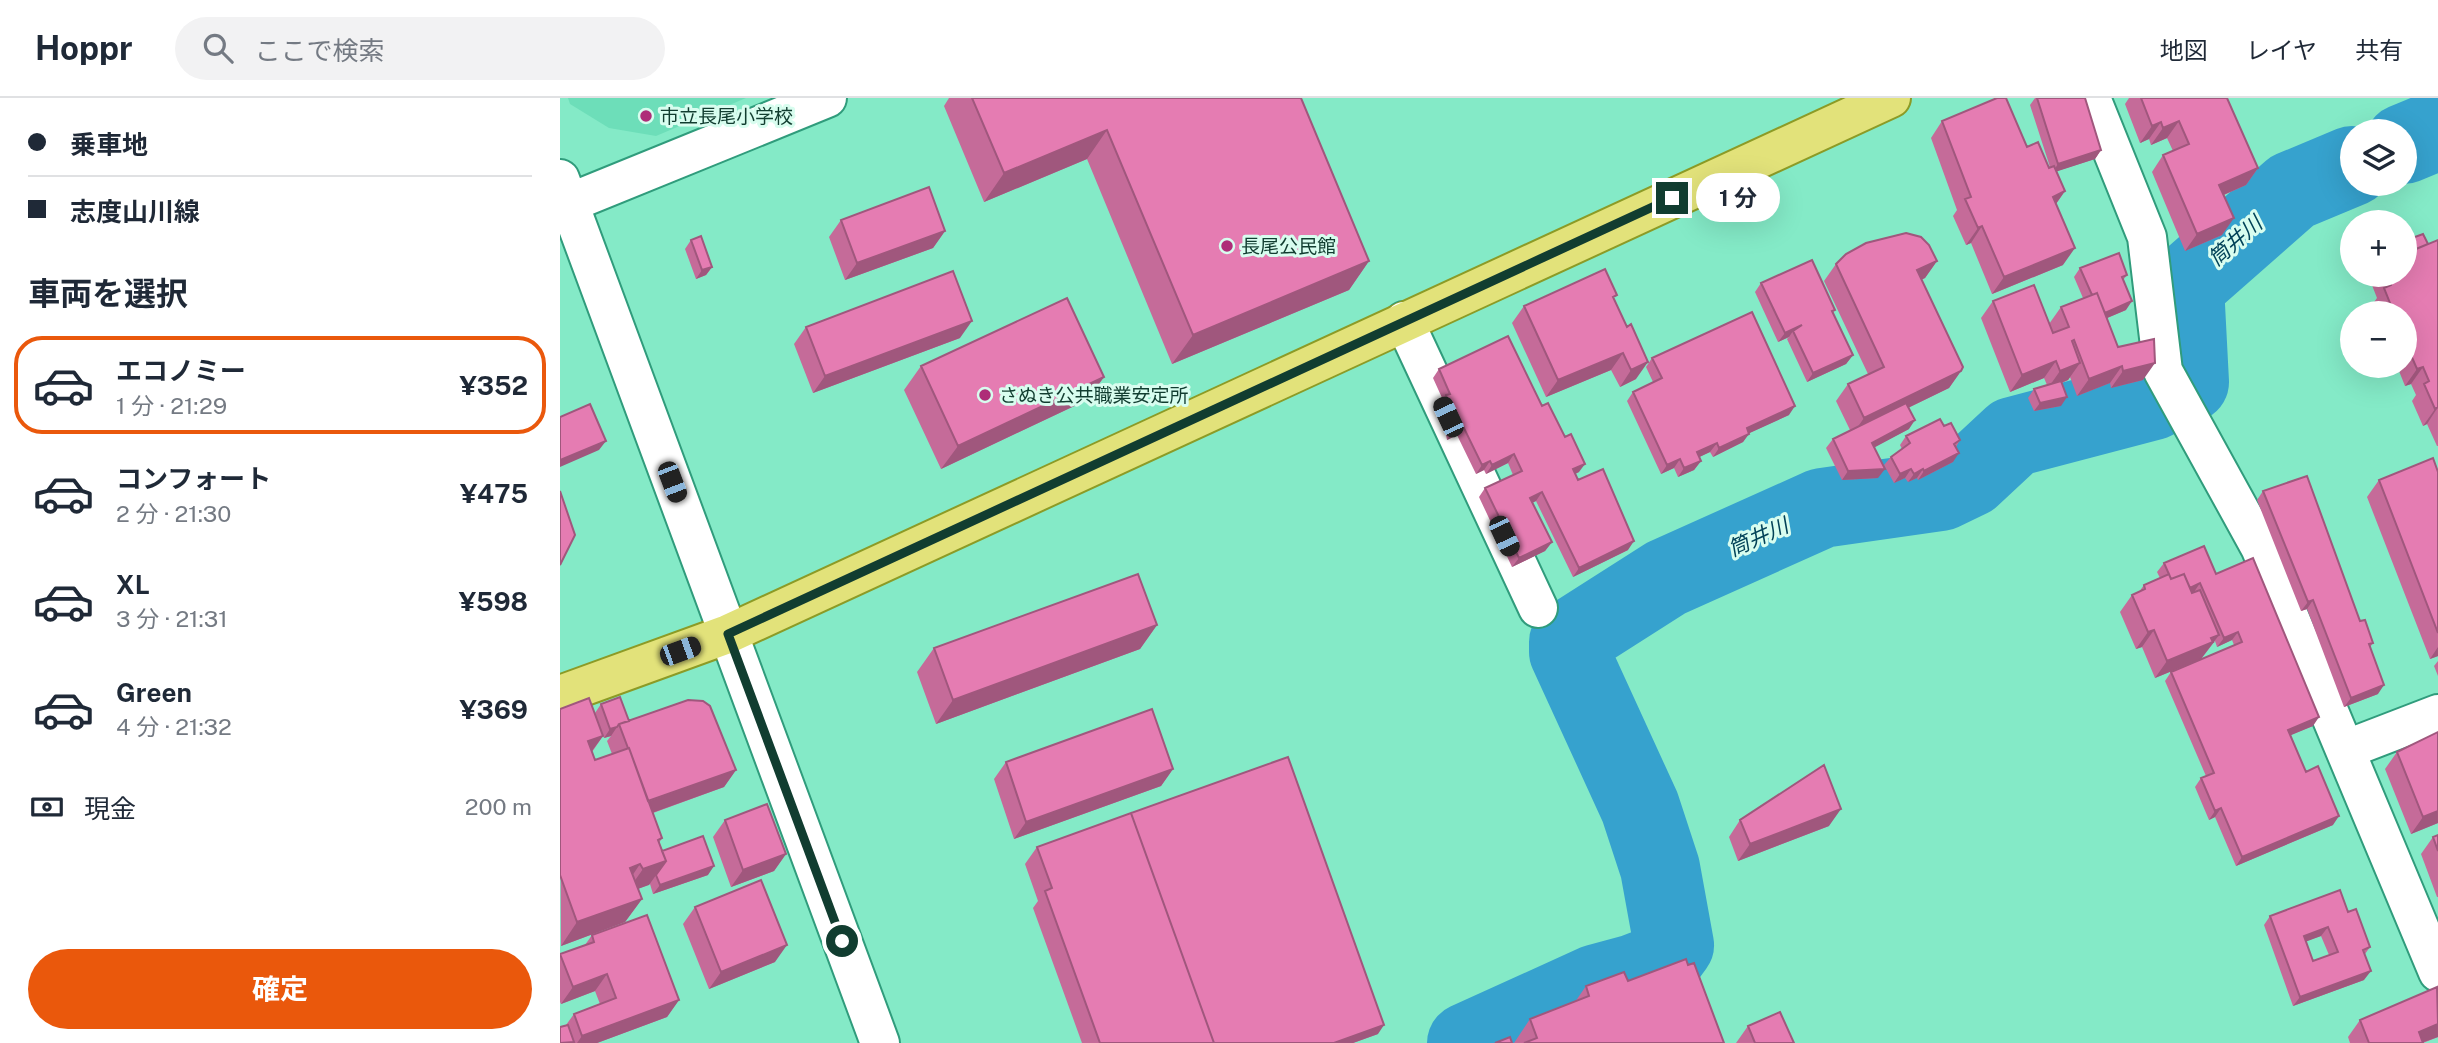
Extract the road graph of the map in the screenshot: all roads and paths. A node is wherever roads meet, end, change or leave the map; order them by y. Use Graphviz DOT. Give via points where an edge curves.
graph roads {
  1 [pos="827,98"];
  2 [pos="1891,98"];
  3 [pos="2091,98"];
  4 [pos="564,191"];
  5 [pos="1404,321"];
  6 [pos="1538,608"];
  7 [pos="728,634"];
  8 [pos="560,695"];
  9 [pos="2438,714"];
  10 [pos="2347,749"];
  11 [pos="2438,972"];
  12 [pos="880,1043"];
  1 -- 4 [label="street"];
  2 -- 5 [label="main road"];
  3 -- 10 [label="street" via="2147,237 2163,371 2260,547"];
  4 -- 7 [label="street"];
  5 -- 6 [label="street"];
  5 -- 7 [label="main road"];
  7 -- 8 [label="main road"];
  7 -- 12 [label="street"];
  9 -- 10 [label="street"];
  10 -- 11 [label="street"];
}
